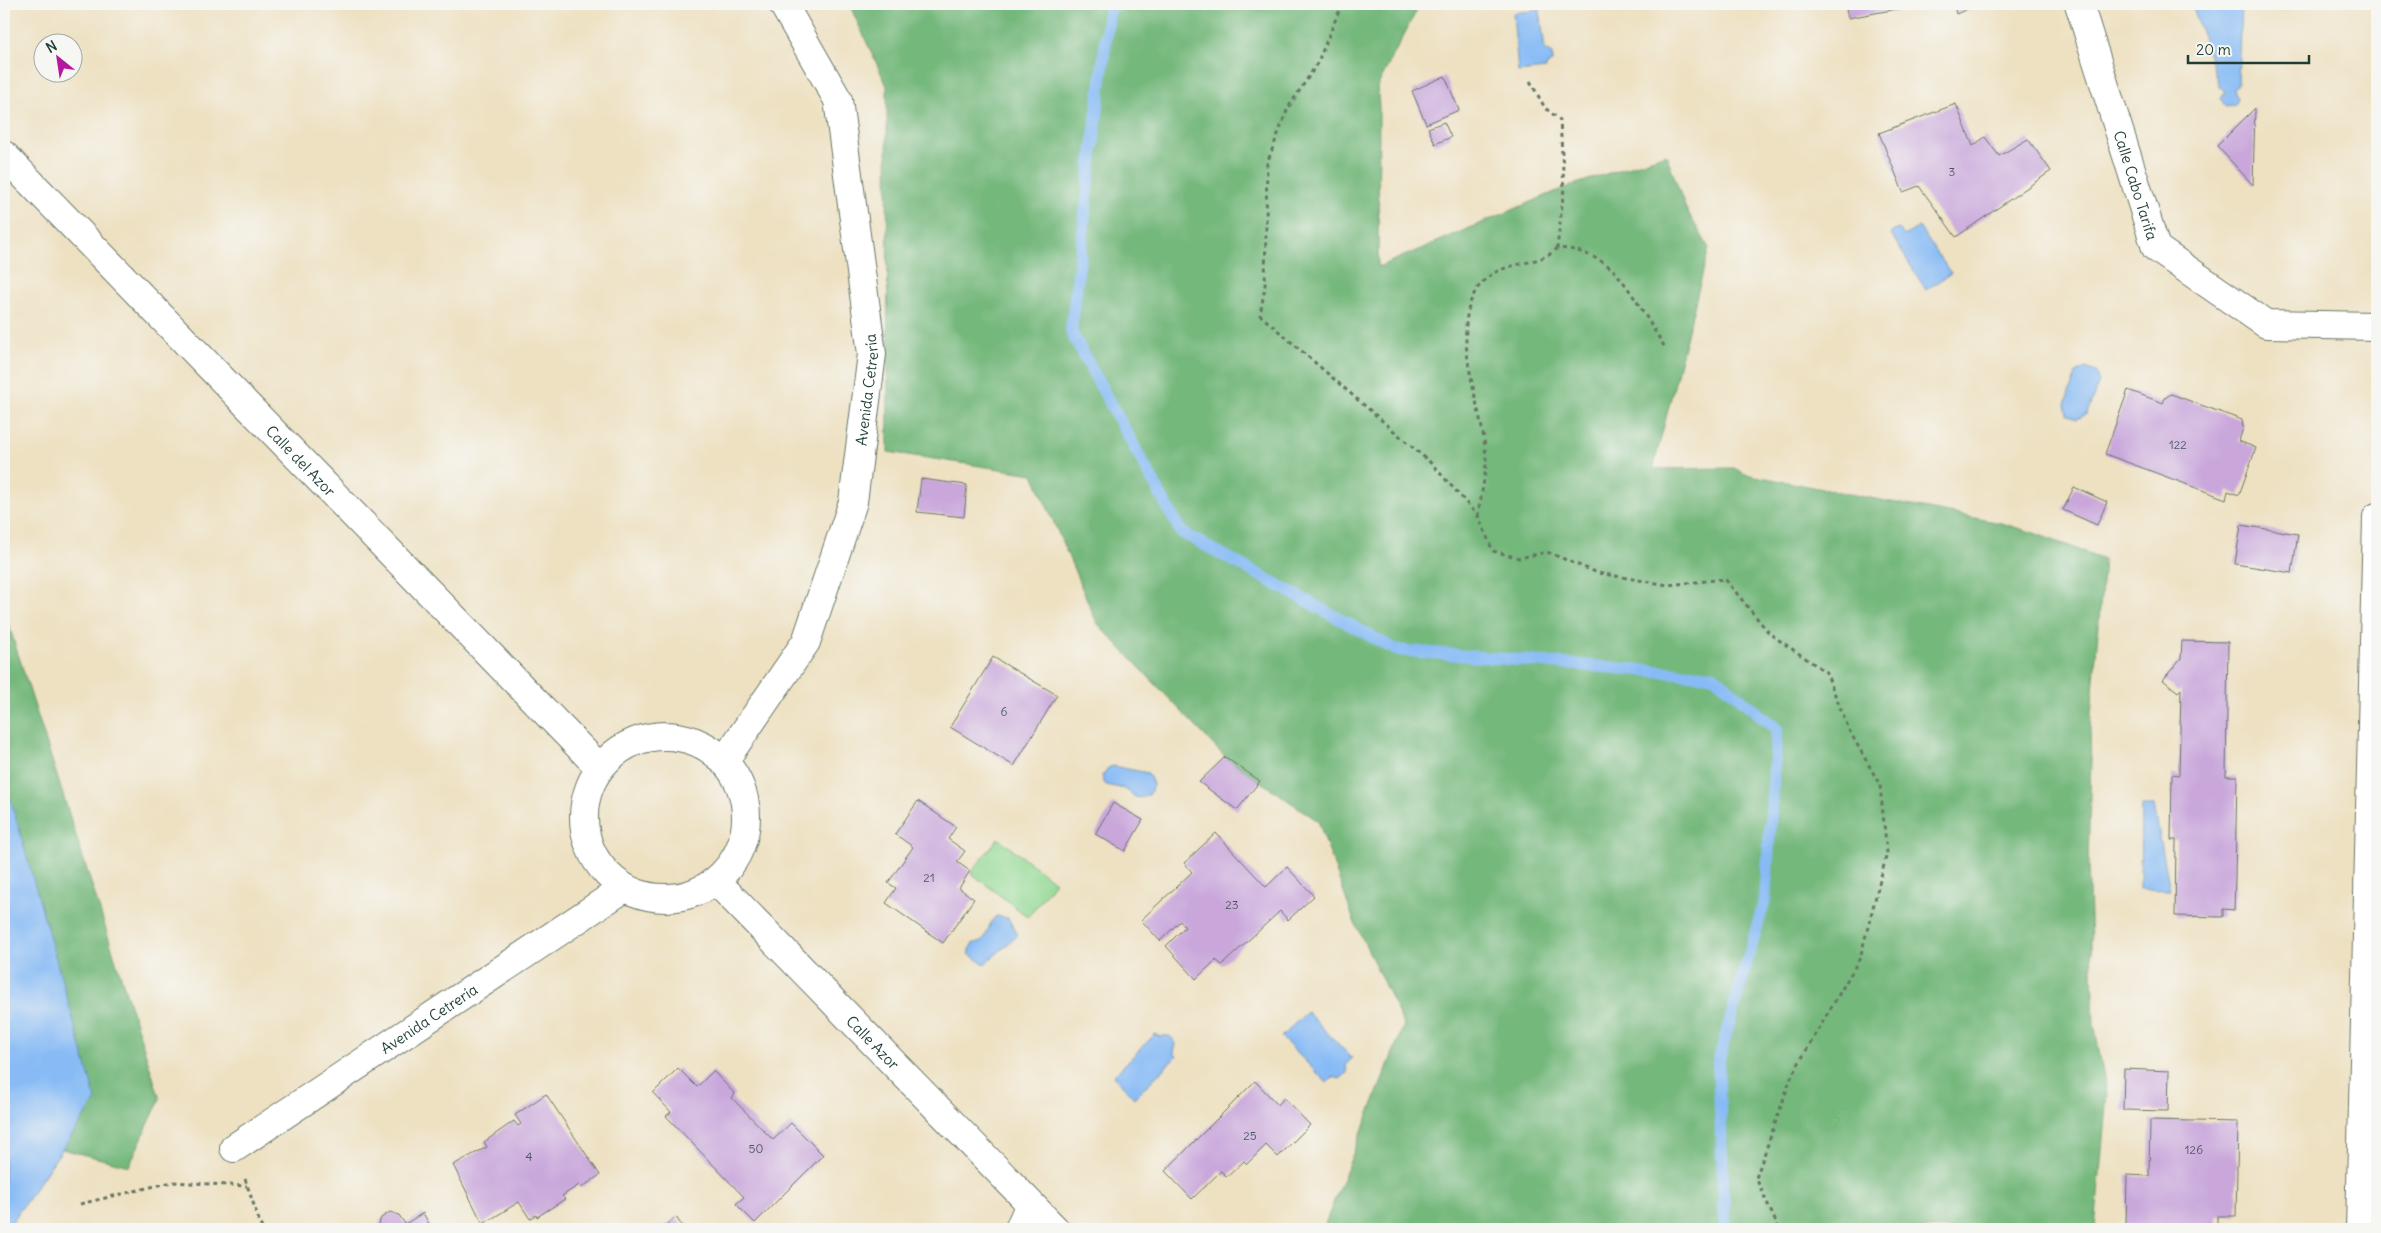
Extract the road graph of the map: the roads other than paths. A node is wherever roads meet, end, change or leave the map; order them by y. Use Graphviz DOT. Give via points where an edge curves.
graph roads {
  1 [pos="783,4"];
  2 [pos="2079,4"];
  3 [pos="4,155"];
  4 [pos="2377,326"];
  5 [pos="2377,517"];
  6 [pos="725,760"];
  7 [pos="599,767"];
  8 [pos="716,881"];
  9 [pos="623,889"];
  10 [pos="234,1148"];
  11 [pos="1030,1204"];
  12 [pos="1019,1229"];
  13 [pos="1055,1229"];
  14 [pos="2360,1229"];
  1 -- 6 [label="street, Avenida Cetrería" via="838,100 872,354 853,502 806,642"];
  2 -- 4 [label="street, Calle Cabo Tarifa" via="2156,248 2266,324"];
  3 -- 7 [label="street, Calle del Azor"];
  5 -- 14 [label="street"];
  6 -- 7 [label="street" via="696,741 661,735 626,744"];
  6 -- 8 [label="street" via="743,789 747,823 738,856"];
  7 -- 9 [label="street" via="584,799 584,834 597,866"];
  8 -- 9 [label="street" via="687,896 654,899"];
  8 -- 11 [label="street, Calle Azor"];
  9 -- 10 [label="street, Avenida Cetrería"];
  11 -- 12 [label="street"];
  11 -- 13 [label="street, Calle Azor"];
}
